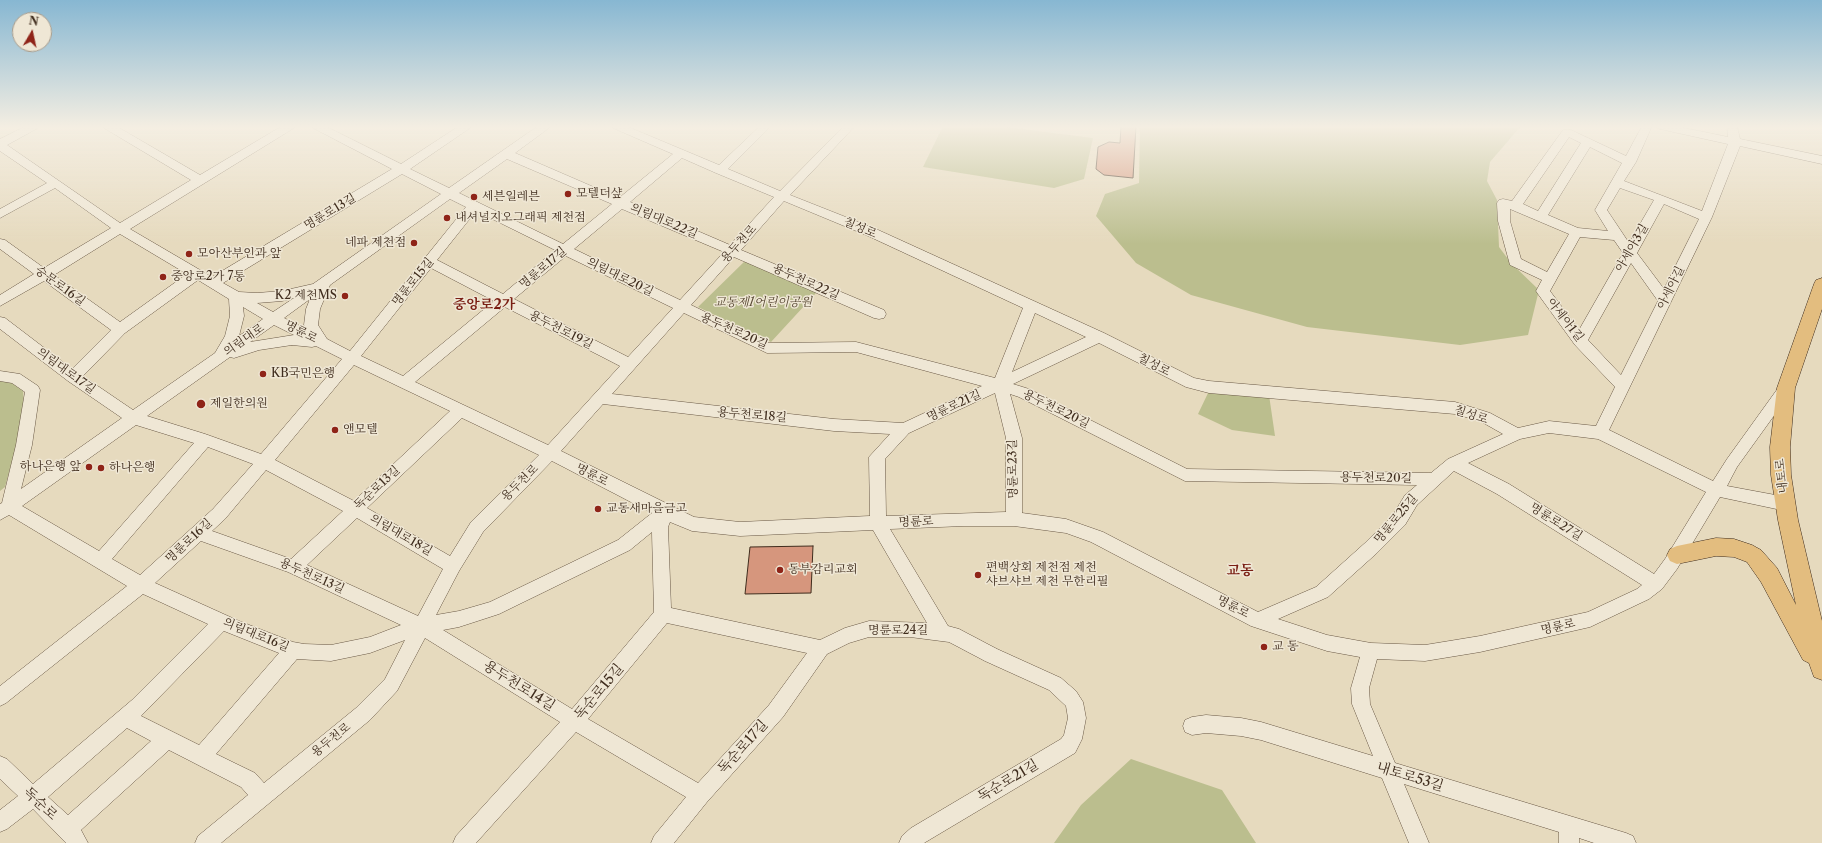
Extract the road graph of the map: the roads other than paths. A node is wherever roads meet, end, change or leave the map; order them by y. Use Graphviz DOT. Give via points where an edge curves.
graph roads {
  1 [pos="30,165"];
  2 [pos="177,165"];
  3 [pos="224,165"];
  4 [pos="395,165"];
  5 [pos="407,165"];
  6 [pos="490,165"];
  7 [pos="533,165"];
  8 [pos="666,165"];
  9 [pos="709,165"];
  10 [pos="725,165"];
  11 [pos="812,165"];
  12 [pos="1543,165"];
  13 [pos="1573,165"];
  14 [pos="1628,165"];
  15 [pos="1726,165"];
  16 [pos="402,169"];
  17 [pos="720,170"];
  18 [pos="200,180"];
  19 [pos="1616,182"];
  20 [pos="56,183"];
  21 [pos="450,194"];
  22 [pos="782,196"];
  23 [pos="1661,198"];
  24 [pos="621,202"];
  25 [pos="474,205"];
  26 [pos="1515,206"];
  27 [pos="0,214"];
  28 [pos="1540,217"];
  29 [pos="1706,217"];
  30 [pos="119,228"];
  31 [pos="1576,232"];
  32 [pos="1619,236"];
  33 [pos="0,244"];
  34 [pos="564,250"];
  35 [pos="733,250"];
  36 [pos="1629,252"];
  37 [pos="428,262"];
  38 [pos="1515,262"];
  39 [pos="43,274"];
  40 [pos="198,274"];
  41 [pos="1551,279"];
  42 [pos="212,283"];
  43 [pos="324,284"];
  44 [pos="1822,284"];
  45 [pos="1543,291"];
  46 [pos="236,297"];
  47 [pos="0,300"];
  48 [pos="504,300"];
  49 [pos="1665,300"];
  50 [pos="1031,306"];
  51 [pos="682,307"];
  52 [pos="879,314"];
  53 [pos="274,319"];
  54 [pos="0,322"];
  55 [pos="120,329"];
  56 [pos="1099,337"];
  57 [pos="1580,341"];
  58 [pos="322,343"];
  59 [pos="219,358"];
  60 [pos="352,358"];
  61 [pos="630,365"];
  62 [pos="0,376"];
  63 [pos="73,377"];
  64 [pos="404,383"];
  65 [pos="1000,385"];
  66 [pos="1623,386"];
  67 [pos="1786,388"];
  68 [pos="600,398"];
  69 [pos="461,410"];
  70 [pos="133,418"];
  71 [pos="904,429"];
  72 [pos="1600,433"];
  73 [pos="1517,434"];
  74 [pos="205,440"];
  75 [pos="550,453"];
  76 [pos="262,461"];
  77 [pos="1454,462"];
  78 [pos="1433,479"];
  79 [pos="1716,490"];
  80 [pos="1786,504"];
  81 [pos="355,509"];
  82 [pos="4,510"];
  83 [pos="665,512"];
  84 [pos="1014,519"];
  85 [pos="878,524"];
  86 [pos="199,533"];
  87 [pos="1677,555"];
  88 [pos="100,562"];
  89 [pos="294,566"];
  90 [pos="453,566"];
  91 [pos="1656,584"];
  92 [pos="141,585"];
  93 [pos="663,614"];
  94 [pos="1257,620"];
  95 [pos="222,622"];
  96 [pos="421,626"];
  97 [pos="942,632"];
  98 [pos="821,648"];
  99 [pos="293,650"];
  100 [pos="1371,651"];
  101 [pos="1822,670"];
  102 [pos="1822,673"];
  103 [pos="0,697"];
  104 [pos="1074,702"];
  105 [pos="124,717"];
  106 [pos="575,720"];
  107 [pos="1192,726"];
  108 [pos="166,739"];
  109 [pos="202,756"];
  110 [pos="0,766"];
  111 [pos="1390,770"];
  112 [pos="700,795"];
  113 [pos="262,796"];
  114 [pos="33,797"];
  115 [pos="0,822"];
  116 [pos="1569,834"];
  117 [pos="73,836"];
  118 [pos="205,843"];
  119 [pos="463,843"];
  120 [pos="661,843"];
  121 [pos="909,843"];
  122 [pos="1419,843"];
  123 [pos="1626,843"];
  1 -- 20 [label="street, 명륜로"];
  2 -- 18 [label="street"];
  3 -- 18 [label="street"];
  4 -- 16 [label="street, 의림대로20길"];
  5 -- 16 [label="street, 명륜로13길"];
  6 -- 21 [label="street, 의림대로"];
  7 -- 24 [label="street, 의림대로22길"];
  8 -- 24 [label="street, 명륜로17길"];
  9 -- 17 [label="street, 칠성로"];
  10 -- 17 [label="street"];
  11 -- 22 [label="street, 용두천로"];
  12 -- 26 [label="street"];
  13 -- 28 [label="street"];
  14 -- 19 [label="street"];
  15 -- 29 [label="street, 아세아길"];
  16 -- 21 [label="street, 의림대로20길"];
  16 -- 42 [label="street, 명륜로13길"];
  17 -- 22 [label="street, 칠성로"];
  18 -- 30 [label="street"];
  19 -- 23 [label="street"];
  19 -- 32 [label="street" via="1601,210"];
  20 -- 27 [label="street"];
  20 -- 30 [label="street, 명륜로"];
  21 -- 25 [label="street, 의림대로20길"];
  21 -- 43 [label="street, 의림대로"];
  22 -- 35 [label="street, 용두천로"];
  22 -- 50 [label="street, 칠성로" via="871,232"];
  23 -- 29 [label="street"];
  23 -- 36 [label="street, 아세아3길"];
  24 -- 34 [label="street, 명륜로17길"];
  24 -- 35 [label="street, 의림대로22길"];
  25 -- 34 [label="street, 의림대로20길"];
  25 -- 37 [label="street, 명륜로15길"];
  26 -- 28 [label="street"];
  26 -- 38 [label="street" via="1503,203 1504,221"];
  28 -- 31 [label="street"];
  29 -- 49 [label="street, 아세아길"];
  30 -- 39 [label="street"];
  30 -- 40 [label="street, 명륜로"];
  31 -- 32 [label="street"];
  31 -- 41 [label="street"];
  32 -- 36 [label="street"];
  33 -- 39 [label="street, 숭문로16길"];
  34 -- 48 [label="street, 명륜로17길"];
  34 -- 51 [label="street, 의림대로20길"];
  35 -- 51 [label="street, 용두천로"];
  35 -- 52 [label="street, 용두천로22길"];
  36 -- 49 [label="street"];
  36 -- 57 [label="street, 아세아3길"];
  37 -- 48 [label="street, 용두천로19길"];
  37 -- 60 [label="street, 명륜로15길"];
  38 -- 41 [label="street, 아세아1길"];
  38 -- 45 [label="street"];
  39 -- 47 [label="street"];
  39 -- 55 [label="street, 숭문로16길"];
  40 -- 42 [label="street, 명륜로"];
  40 -- 55 [label="street"];
  41 -- 45 [label="street, 아세아1길"];
  42 -- 46 [label="street, 명륜로"];
  43 -- 46 [label="street" via="282,296"];
  43 -- 53 [label="street, 의림대로"];
  43 -- 58 [label="street" via="313,309 311,325"];
  44 -- 67 [label="main road, 내토로"];
  45 -- 57 [label="street, 아세아1길"];
  46 -- 53 [label="street, 명륜로"];
  46 -- 59 [label="street" via="237,316 232,337"];
  48 -- 61 [label="street, 용두천로19길"];
  48 -- 64 [label="street, 명륜로17길"];
  49 -- 66 [label="street, 아세아길"];
  50 -- 56 [label="street, 칠성로"];
  50 -- 65 [label="street"];
  51 -- 61 [label="street, 용두천로"];
  51 -- 65 [label="street, 용두천로20길" via="767,348 856,348"];
  53 -- 58 [label="street, 명륜로"];
  53 -- 59 [label="street, 의림대로"];
  54 -- 63 [label="street, 의림대로17길"];
  55 -- 63 [label="street"];
  56 -- 65 [label="street, 명륜로21길"];
  56 -- 73 [label="street, 칠성로" via="1178,377 1208,387 1455,408 1485,417"];
  57 -- 66 [label="street, 아세아1길"];
  58 -- 59 [label="street" via="292,340 259,345"];
  58 -- 60 [label="street, 명륜로"];
  59 -- 70 [label="street, 의림대로"];
  60 -- 64 [label="street, 명륜로"];
  60 -- 76 [label="street, 명륜로16길"];
  61 -- 68 [label="street, 용두천로"];
  62 -- 82 [label="street" via="15,378 33,390 24,445"];
  63 -- 70 [label="street, 의림대로17길"];
  64 -- 69 [label="street, 명륜로"];
  65 -- 71 [label="street, 명륜로21길"];
  65 -- 78 [label="street, 용두천로20길" via="1024,393 1185,475"];
  65 -- 84 [label="street, 명륜로23길" via="1014,438"];
  66 -- 72 [label="street, 아세아길"];
  67 -- 79 [label="street, 명륜로" via="1732,463"];
  67 -- 80 [label="main road, 내토로" via="1780,447"];
  68 -- 71 [label="street, 용두천로18길" via="834,425"];
  68 -- 75 [label="street, 용두천로"];
  69 -- 75 [label="street, 명륜로"];
  69 -- 81 [label="street, 독순로13길"];
  70 -- 74 [label="street, 의림대로17길"];
  70 -- 82 [label="street, 의림대로"];
  71 -- 85 [label="street, 명륜로21길" via="877,457"];
  72 -- 73 [label="street" via="1549,427"];
  72 -- 79 [label="street"];
  73 -- 77 [label="street, 명륜로25길"];
  74 -- 76 [label="street, 의림대로18길"];
  74 -- 88 [label="street"];
  75 -- 83 [label="street, 명륜로"];
  75 -- 90 [label="street, 용두천로" via="477,527"];
  76 -- 81 [label="street, 의림대로18길"];
  76 -- 86 [label="street, 명륜로16길" via="219,514"];
  77 -- 78 [label="street, 명륜로25길"];
  77 -- 91 [label="street, 명륜로27길" via="1503,489"];
  78 -- 94 [label="street, 명륜로25길" via="1411,500 1399,520 1322,592"];
  79 -- 80 [label="street"];
  79 -- 87 [label="street, 명륜로"];
  80 -- 101 [label="main road, 내토로"];
  81 -- 89 [label="street, 독순로13길"];
  81 -- 90 [label="street, 의림대로18길"];
  82 -- 88 [label="street, 의림대로16길"];
  83 -- 85 [label="street, 명륜로" via="692,524 732,529"];
  83 -- 93 [label="street" via="660,527"];
  83 -- 96 [label="street, 의림대로16길" via="624,545 493,608 459,620"];
  84 -- 85 [label="street, 명륜로"];
  84 -- 94 [label="street, 명륜로" via="1066,526 1097,537"];
  85 -- 97 [label="street"];
  86 -- 89 [label="street, 용두천로13길"];
  86 -- 92 [label="street, 명륜로16길"];
  87 -- 91 [label="street, 명륜로"];
  87 -- 102 [label="main road" via="1716,547 1734,548 1754,556 1769,575"];
  88 -- 92 [label="street, 의림대로16길"];
  89 -- 96 [label="street, 용두천로13길"];
  90 -- 96 [label="street, 용두천로"];
  91 -- 100 [label="street, 명륜로" via="1643,594 1616,607 1569,625 1451,650 1425,653"];
  92 -- 95 [label="street, 의림대로16길"];
  92 -- 103 [label="street, 명륜로16길"];
  93 -- 98 [label="street"];
  93 -- 106 [label="street, 독순로15길"];
  94 -- 100 [label="street, 명륜로" via="1327,643"];
  95 -- 99 [label="street, 의림대로16길"];
  95 -- 105 [label="street"];
  96 -- 99 [label="street, 의림대로16길" via="370,645 330,653"];
  96 -- 106 [label="street, 용두천로14길"];
  96 -- 113 [label="street, 용두천로" via="391,685 362,714"];
  97 -- 98 [label="street, 명륜로24길" via="869,629 845,636"];
  97 -- 104 [label="street, 명륜로24길" via="1055,684"];
  98 -- 112 [label="street, 독순로17길" via="776,711"];
  99 -- 109 [label="street"];
  100 -- 111 [label="street" via="1360,688 1361,704"];
  104 -- 121 [label="street, 독순로21길" via="1078,718 1073,739 1068,746 918,835"];
  105 -- 108 [label="street"];
  105 -- 114 [label="street"];
  106 -- 112 [label="street, 용두천로14길"];
  106 -- 119 [label="street, 독순로15길"];
  107 -- 111 [label="street, 내토로53길" via="1206,724 1241,727"];
  108 -- 109 [label="street"];
  108 -- 117 [label="street"];
  109 -- 113 [label="street" via="248,780"];
  110 -- 114 [label="street, 독순로"];
  111 -- 116 [label="street, 내토로53길"];
  111 -- 122 [label="street"];
  112 -- 120 [label="street, 독순로17길"];
  113 -- 118 [label="street, 용두천로"];
  114 -- 115 [label="street"];
  114 -- 117 [label="street, 독순로"];
  116 -- 123 [label="street, 내토로53길"];
}
